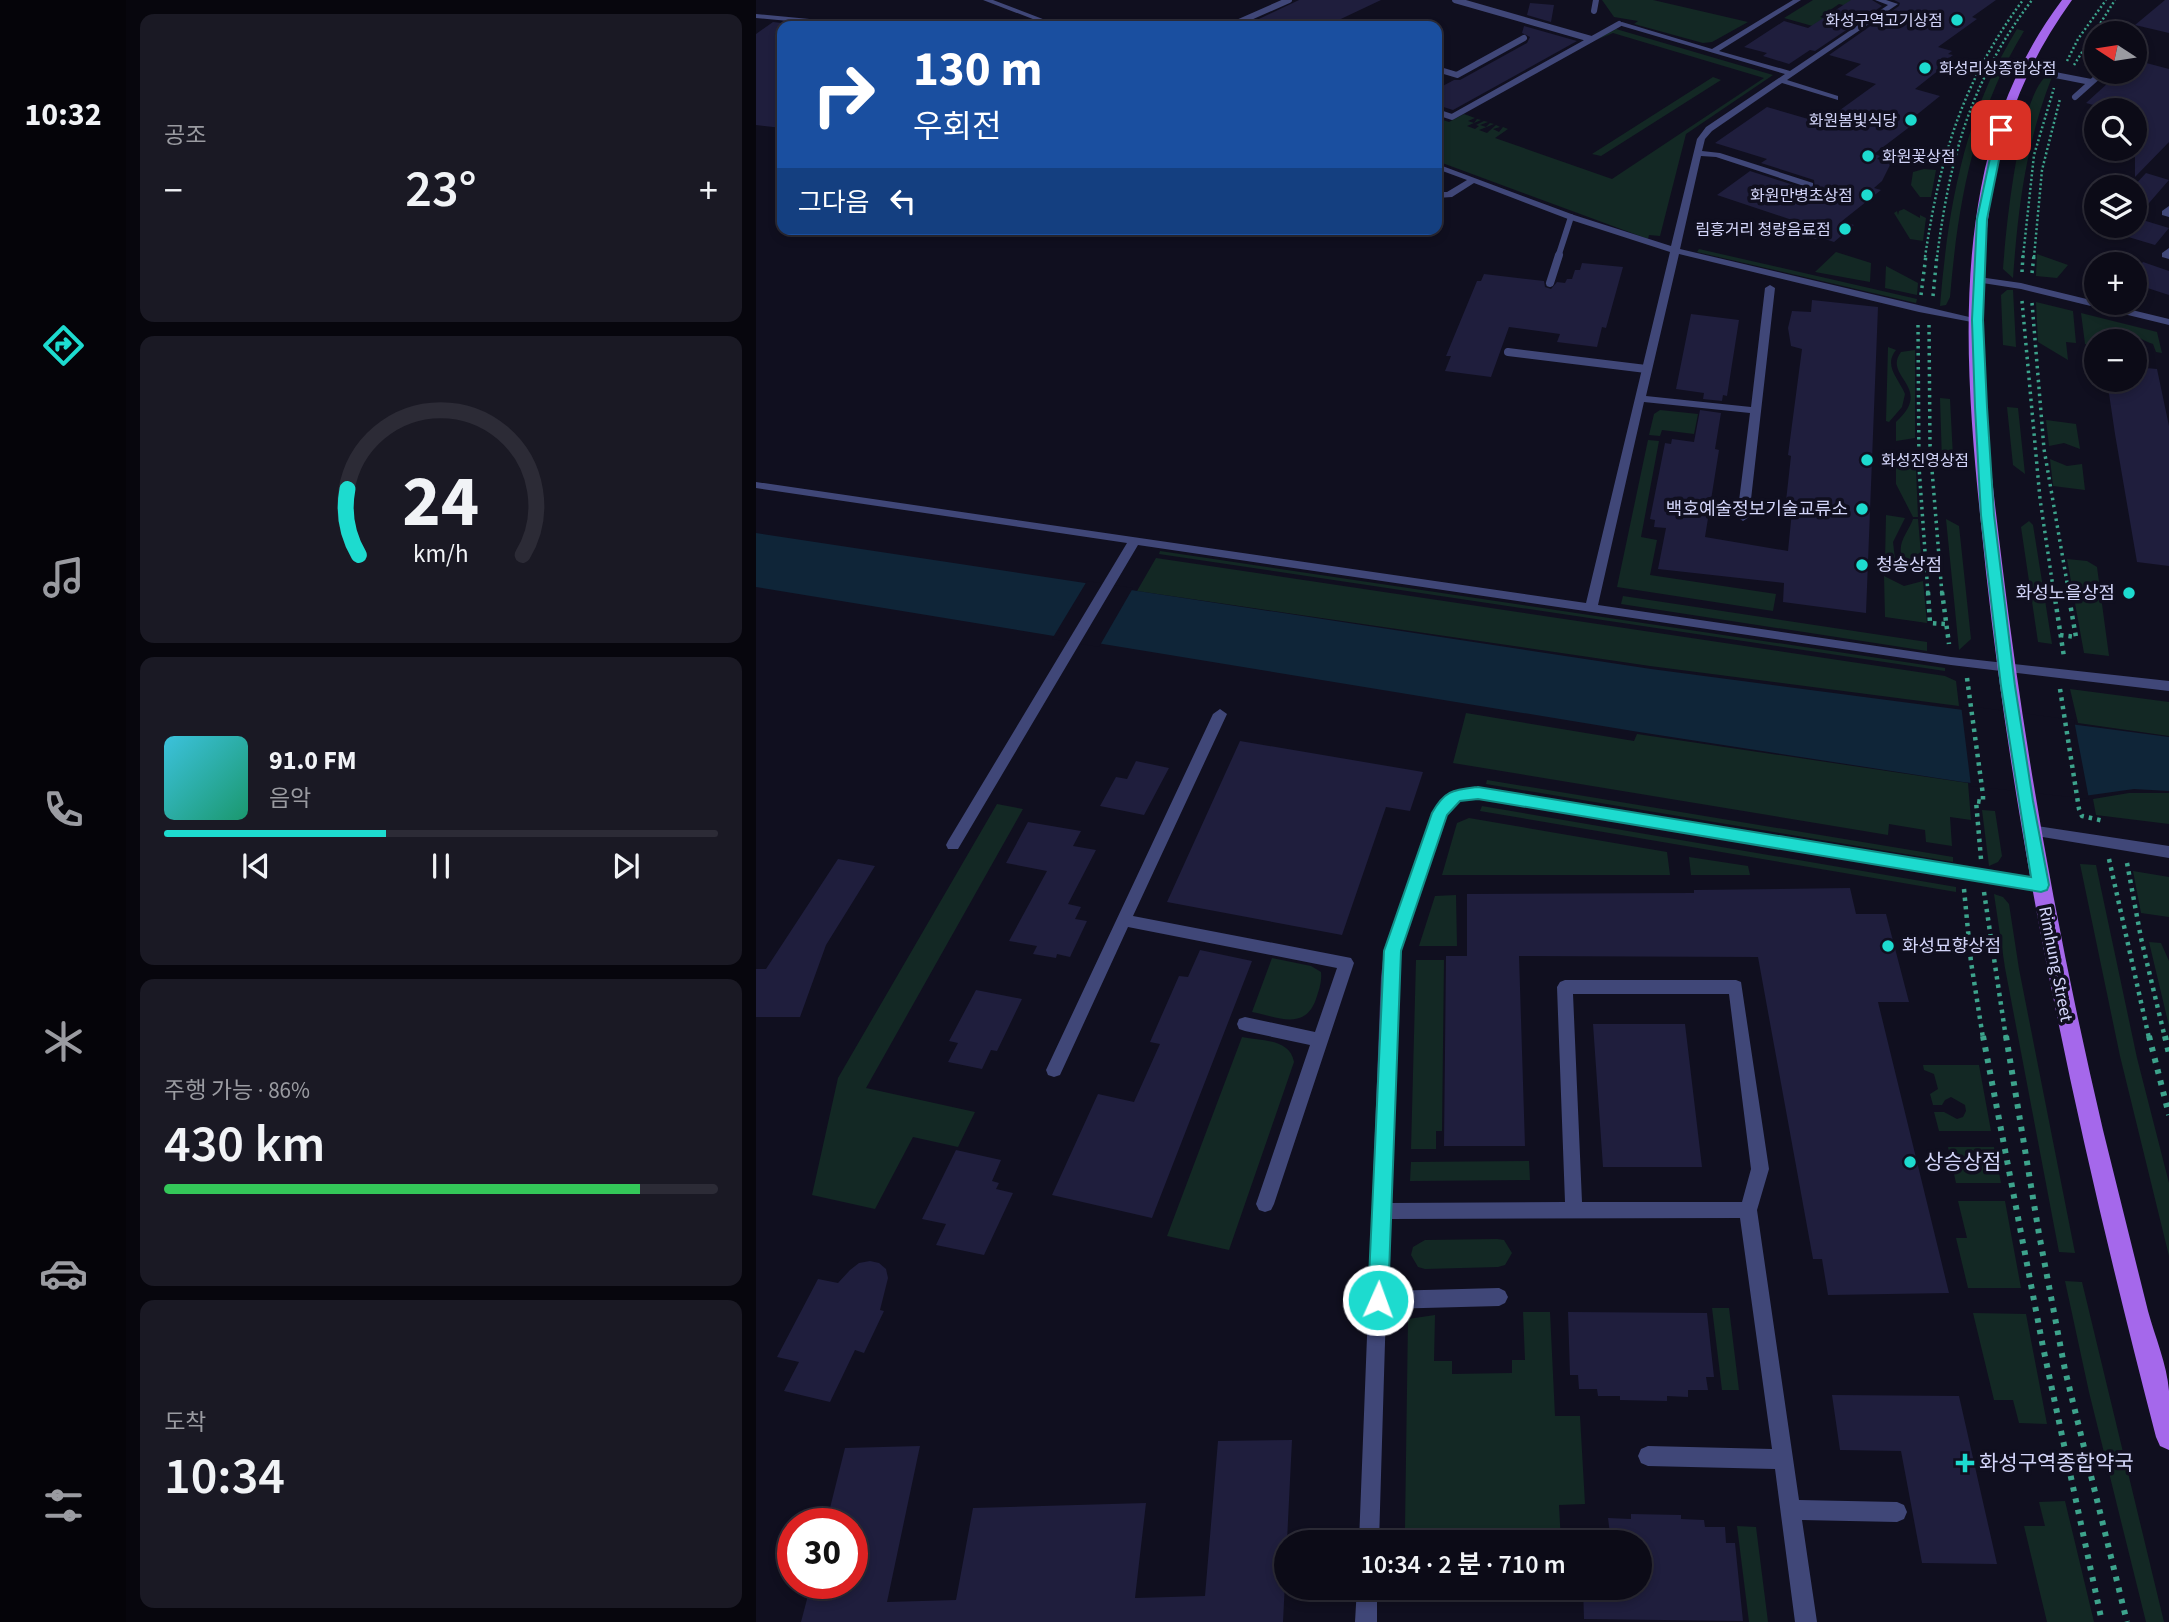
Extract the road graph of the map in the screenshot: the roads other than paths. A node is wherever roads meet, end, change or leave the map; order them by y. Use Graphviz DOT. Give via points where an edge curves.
graph roads {
  1 [pos="986,0"];
  2 [pos="1289,0"];
  3 [pos="1455,0"];
  4 [pos="1596,0"];
  5 [pos="1798,0"];
  6 [pos="1878,0"];
  7 [pos="2067,0"];
  8 [pos="1594,11"];
  9 [pos="756,16"];
  10 [pos="809,21"];
  11 [pos="1043,21"];
  12 [pos="1241,21"];
  13 [pos="1619,24"];
  14 [pos="1524,38"];
  15 [pos="1591,39"];
  16 [pos="1713,51"];
  17 [pos="2024,69"];
  18 [pos="1442,70"];
  19 [pos="1792,74"];
  20 [pos="2084,80"];
  21 [pos="1782,81"];
  22 [pos="2089,84"];
  23 [pos="2075,97"];
  24 [pos="1835,98"];
  25 [pos="1442,114"];
  26 [pos="1698,153"];
  27 [pos="1442,168"];
  28 [pos="1473,180"];
  29 [pos="1810,185"];
  30 [pos="1442,195"];
  31 [pos="1571,217"];
  32 [pos="1674,250"];
  33 [pos="2169,251"];
  34 [pos="2169,256"];
  35 [pos="1979,280"];
  36 [pos="1550,283"];
  37 [pos="1770,288"];
  38 [pos="1978,320"];
  39 [pos="2169,322"];
  40 [pos="1508,352"];
  41 [pos="1646,369"];
  42 [pos="1640,398"];
  43 [pos="1756,411"];
  44 [pos="756,485"];
  45 [pos="1743,517"];
  46 [pos="1134,542"];
  47 [pos="1591,607"];
  48 [pos="2006,666"];
  49 [pos="2169,685"];
  50 [pos="1220,714"];
  51 [pos="2030,830"];
  52 [pos="953,845"];
  53 [pos="2169,852"];
  54 [pos="2041,885"];
  55 [pos="1124,920"];
  56 [pos="1245,1024"];
  57 [pos="1320,1040"];
  58 [pos="1054,1070"];
  59 [pos="1265,1204"];
  60 [pos="1574,1210"];
  61 [pos="1748,1210"];
  62 [pos="1381,1211"];
  63 [pos="1499,1297"];
  64 [pos="1378,1300"];
  65 [pos="2169,1437"];
  66 [pos="1648,1456"];
  67 [pos="1783,1459"];
  68 [pos="1790,1510"];
  69 [pos="1897,1512"];
  70 [pos="1369,1530"];
  71 [pos="1367,1600"];
  72 [pos="1366,1622"];
  73 [pos="1805,1622"];
  1 -- 11 [label="street"];
  2 -- 12 [label="lane"];
  3 -- 15 [label="lane"];
  4 -- 8 [label="lane"];
  5 -- 16 [label="street"];
  6 -- 19 [label="street" via="1894,4"];
  7 -- 17 [label="main road, Rimhung Street"];
  9 -- 10 [label="street"];
  13 -- 15 [label="lane"];
  13 -- 16 [label="street"];
  14 -- 18 [label="lane" via="1457,75"];
  15 -- 25 [label="lane" via="1452,117"];
  16 -- 19 [label="street"];
  17 -- 20 [label="lane"];
  17 -- 35 [label="main road, Rimhung Street" via="1989,176"];
  19 -- 21 [label="street"];
  21 -- 24 [label="street"];
  21 -- 26 [label="street" via="1709,129"];
  22 -- 23 [label="lane"];
  26 -- 29 [label="street"];
  26 -- 32 [label="street"];
  27 -- 28 [label="street"];
  28 -- 30 [label="street"];
  28 -- 31 [label="street"];
  31 -- 32 [label="street"];
  31 -- 36 [label="lane"];
  32 -- 38 [label="street"];
  32 -- 41 [label="street"];
  33 -- 34 [label="street" via="2165,255"];
  35 -- 38 [label="main road, Rimhung Street"];
  35 -- 39 [label="street"];
  37 -- 43 [label="street"];
  38 -- 48 [label="main road, Rimhung Street" via="1988,515"];
  40 -- 41 [label="lane"];
  41 -- 42 [label="street"];
  42 -- 43 [label="street"];
  42 -- 47 [label="street"];
  43 -- 45 [label="street"];
  44 -- 46 [label="street"];
  46 -- 47 [label="street"];
  46 -- 52 [label="street"];
  47 -- 48 [label="street"];
  48 -- 49 [label="street"];
  48 -- 51 [label="main road, Rimhung Street"];
  50 -- 55 [label="street"];
  51 -- 53 [label="street"];
  51 -- 54 [label="main road, Rimhung Street"];
  54 -- 62 [label="street" via="1478,793 1456,796 1440,813 1392,951"];
  54 -- 65 [label="main road, Rimhung Street" via="2122,1264"];
  55 -- 57 [label="street" via="1346,964"];
  55 -- 58 [label="street"];
  56 -- 57 [label="street"];
  57 -- 59 [label="street"];
  60 -- 61 [label="street"];
  60 -- 61 [label="street" via="1565,987 1736,987 1760,1169"];
  60 -- 62 [label="street"];
  61 -- 67 [label="street"];
  62 -- 64 [label="street"];
  63 -- 64 [label="street"];
  64 -- 70 [label="street"];
  66 -- 67 [label="street"];
  67 -- 68 [label="street"];
  68 -- 69 [label="street"];
  68 -- 73 [label="street"];
  71 -- 72 [label="street"];
}
